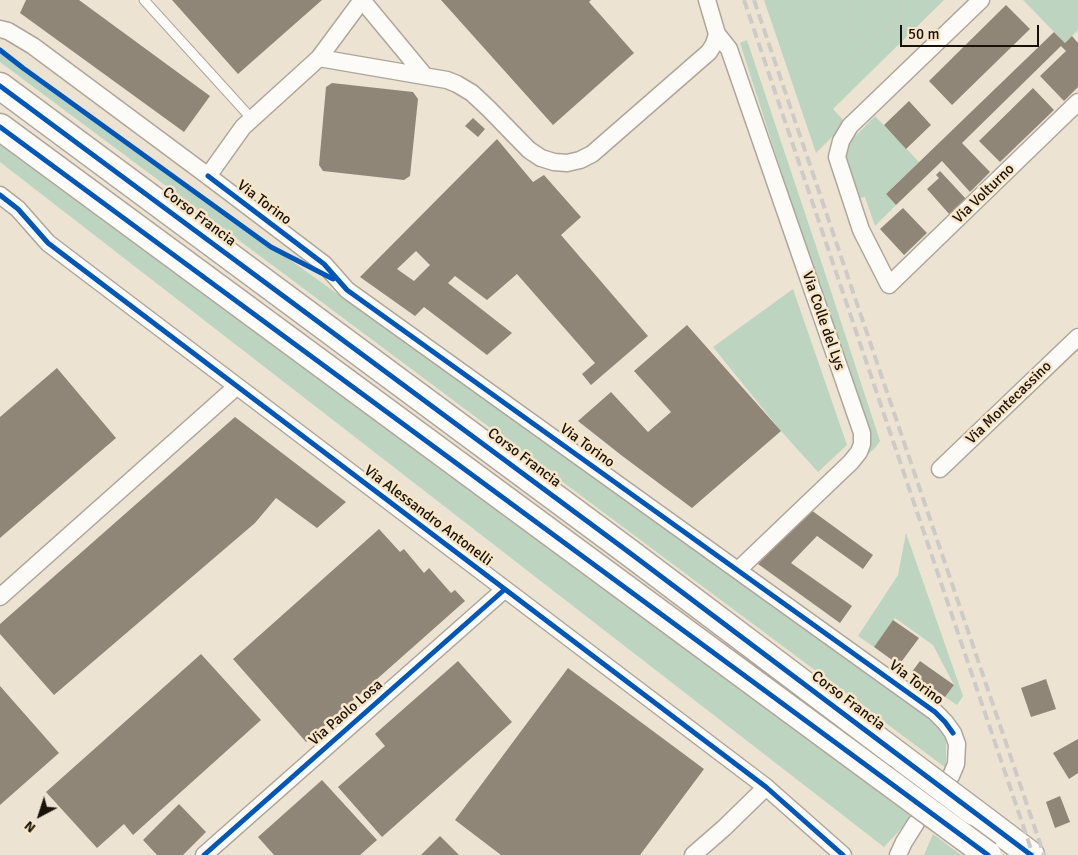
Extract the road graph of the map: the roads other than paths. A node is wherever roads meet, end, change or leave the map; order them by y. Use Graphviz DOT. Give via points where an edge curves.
graph roads {
  1 [pos="144,0"];
  2 [pos="362,0"];
  3 [pos="707,0"];
  4 [pos="981,0"];
  5 [pos="0,29"];
  6 [pos="717,34"];
  7 [pos="319,58"];
  8 [pos="425,76"];
  9 [pos="0,86"];
  10 [pos="1078,102"];
  11 [pos="252,119"];
  12 [pos="0,127"];
  13 [pos="208,176"];
  14 [pos="0,195"];
  15 [pos="1078,337"];
  16 [pos="236,386"];
  17 [pos="940,469"];
  18 [pos="738,570"];
  19 [pos="504,590"];
  20 [pos="0,597"];
  21 [pos="951,776"];
  22 [pos="766,787"];
  23 [pos="916,823"];
  24 [pos="204,855"];
  25 [pos="694,855"];
  26 [pos="843,855"];
  27 [pos="898,855"];
  28 [pos="988,855"];
  29 [pos="1031,855"];
  1 -- 11 [label="lane"];
  2 -- 7 [label="street"];
  2 -- 8 [label="street"];
  3 -- 6 [label="street, Via Colle del Lys"];
  4 -- 10 [label="street, Via Volturno" via="850,126 841,141 837,157 861,230 889,286"];
  5 -- 13 [label="street, Via Torino" via="33,46"];
  6 -- 8 [label="street" via="709,52 592,154 567,163 541,158 529,150 489,109 457,84"];
  6 -- 18 [label="street, Via Colle del Lys" via="729,49 862,433 862,444 852,462"];
  7 -- 8 [label="street"];
  7 -- 11 [label="street"];
  9 -- 29 [label="main road, Corso Francia, bridge"];
  11 -- 13 [label="street"];
  12 -- 28 [label="main road, bridge"];
  13 -- 18 [label="street, Via Torino" via="324,264 347,290"];
  14 -- 16 [label="street, Via Alessandro Antonelli" via="18,209 48,243"];
  15 -- 17 [label="street, Via Montecassino"];
  16 -- 19 [label="street, Via Alessandro Antonelli"];
  16 -- 20 [label="street"];
  18 -- 21 [label="street, Via Torino" via="935,712 953,733 957,744 956,764"];
  19 -- 22 [label="street, Via Alessandro Antonelli"];
  19 -- 24 [label="street, Via Paolo Losa"];
  22 -- 25 [label="street"];
  22 -- 26 [label="street, Via Alessandro Antonelli"];
  23 -- 27 [label="street"];
}
